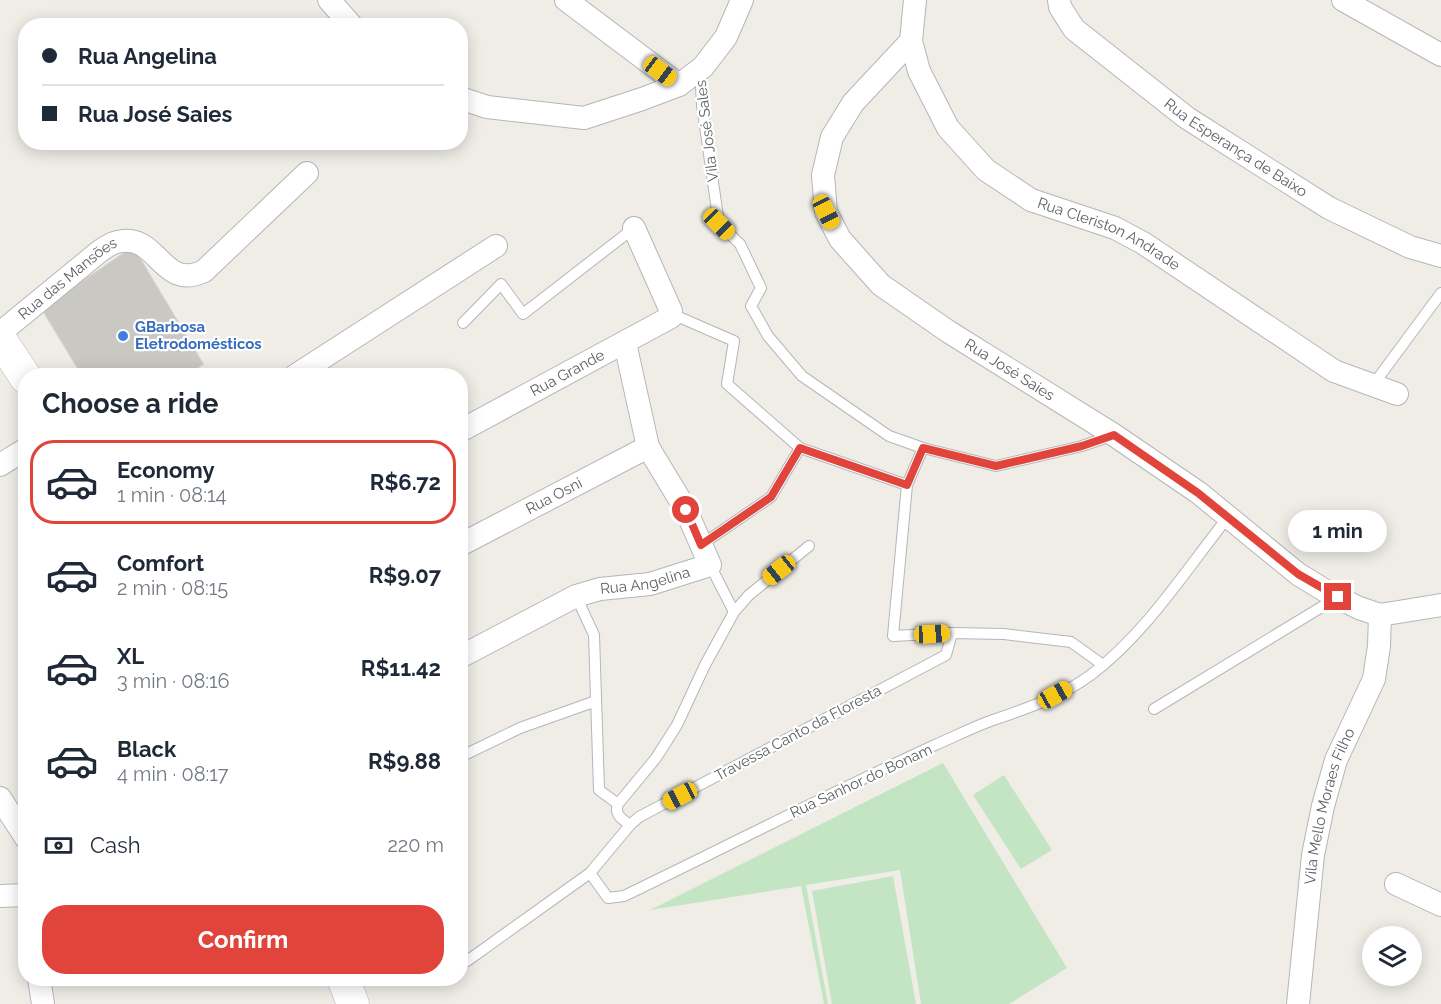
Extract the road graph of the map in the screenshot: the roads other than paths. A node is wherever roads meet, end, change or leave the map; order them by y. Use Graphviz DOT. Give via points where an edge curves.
graph roads {
  1 [pos="328,0"];
  2 [pos="566,0"];
  3 [pos="742,0"];
  4 [pos="915,0"];
  5 [pos="1059,0"];
  6 [pos="1343,0"];
  7 [pos="345,18"];
  8 [pos="911,41"];
  9 [pos="1437,46"];
  10 [pos="700,69"];
  11 [pos="679,85"];
  12 [pos="468,101"];
  13 [pos="307,173"];
  14 [pos="634,228"];
  15 [pos="496,246"];
  16 [pos="1441,256"];
  17 [pos="1441,293"];
  18 [pos="672,314"];
  19 [pos="463,323"];
  20 [pos="625,343"];
  21 [pos="8,354"];
  22 [pos="307,368"];
  23 [pos="1373,386"];
  24 [pos="1397,394"];
  25 [pos="468,427"];
  26 [pos="1114,435"];
  27 [pos="648,447"];
  28 [pos="800,448"];
  29 [pos="923,448"];
  30 [pos="18,454"];
  31 [pos="0,465"];
  32 [pos="907,485"];
  33 [pos="1228,517"];
  34 [pos="468,541"];
  35 [pos="809,546"];
  36 [pos="706,555"];
  37 [pos="576,596"];
  38 [pos="1338,597"];
  39 [pos="1441,605"];
  40 [pos="734,612"];
  41 [pos="1380,615"];
  42 [pos="952,633"];
  43 [pos="468,653"];
  44 [pos="1103,665"];
  45 [pos="596,701"];
  46 [pos="1154,709"];
  47 [pos="468,753"];
  48 [pos="0,798"];
  49 [pos="618,804"];
  50 [pos="630,825"];
  51 [pos="18,826"];
  52 [pos="590,873"];
  53 [pos="1396,884"];
  54 [pos="18,895"];
  55 [pos="0,896"];
  56 [pos="1441,905"];
  57 [pos="468,961"];
  58 [pos="40,986"];
  59 [pos="346,986"];
  60 [pos="43,1004"];
  61 [pos="353,1004"];
  62 [pos="1298,1004"];
  1 -- 7 [label="street"];
  2 -- 11 [label="street"];
  3 -- 10 [label="street" via="726,38"];
  4 -- 8 [label="street, Rua Cleriston Andrade"];
  5 -- 16 [label="street, Rua Esperança de Baixo" via="1074,29 1187,118 1329,208 1410,247"];
  6 -- 9 [label="street"];
  8 -- 23 [label="street, Rua Cleriston Andrade" via="920,71 948,128 986,170 1031,200 1115,228 1143,243 1334,371"];
  8 -- 26 [label="street, Rua José Saies" via="853,103 832,137 823,175 826,212 840,239 882,285 949,332"];
  10 -- 11 [label="street"];
  10 -- 29 [label="lane, Vila José Sales" via="719,224 740,244 761,288 751,306 768,336 802,376 889,436"];
  11 -- 12 [label="street" via="584,118 487,107"];
  13 -- 21 [label="street, Rua das Mansões" via="204,271 194,276 175,273 143,245 130,241 117,242 100,251"];
  14 -- 18 [label="street"];
  14 -- 19 [label="lane" via="523,314 501,284"];
  15 -- 22 [label="street"];
  17 -- 23 [label="lane"];
  18 -- 20 [label="street, Rua Grande"];
  18 -- 28 [label="lane" via="734,341 727,384"];
  20 -- 25 [label="street, Rua Grande"];
  20 -- 27 [label="street, Rua Angelina"];
  23 -- 24 [label="street, Rua Cleriston Andrade"];
  26 -- 29 [label="lane" via="996,466"];
  26 -- 33 [label="street, Rua José Saies"];
  27 -- 34 [label="street, Rua Osni"];
  27 -- 36 [label="street, Rua Angelina" via="686,510"];
  28 -- 32 [label="lane"];
  28 -- 36 [label="lane" via="771,497"];
  29 -- 32 [label="lane"];
  30 -- 31 [label="street"];
  32 -- 42 [label="lane" via="893,636"];
  33 -- 38 [label="street, Rua José Saies" via="1298,574"];
  33 -- 44 [label="lane, Rua Sanhor do Bonam" via="1133,638"];
  35 -- 40 [label="lane"];
  36 -- 37 [label="street, Rua Angelina" via="650,584 600,589"];
  36 -- 40 [label="lane"];
  37 -- 43 [label="street, Rua Angelina"];
  37 -- 45 [label="lane" via="594,635"];
  38 -- 41 [label="street, Rua José Saies"];
  38 -- 46 [label="lane"];
  39 -- 41 [label="street"];
  40 -- 49 [label="lane" via="678,725"];
  41 -- 62 [label="street, Vila Mello Moraes Filho" via="1374,679 1336,760 1323,806"];
  42 -- 44 [label="lane" via="1071,642"];
  42 -- 50 [label="lane, Travessa Canto da Floresta" via="946,655"];
  44 -- 52 [label="lane, Rua Sanhor do Bonam" via="1055,695 829,794 624,896 608,898"];
  45 -- 47 [label="lane" via="520,728"];
  45 -- 49 [label="lane" via="599,790"];
  48 -- 51 [label="street"];
  49 -- 50 [label="lane" via="618,816"];
  50 -- 52 [label="lane, Travessa Canto da Floresta"];
  52 -- 57 [label="lane"];
  53 -- 56 [label="street"];
  54 -- 55 [label="street"];
  58 -- 60 [label="street"];
  59 -- 61 [label="main road"];
}
